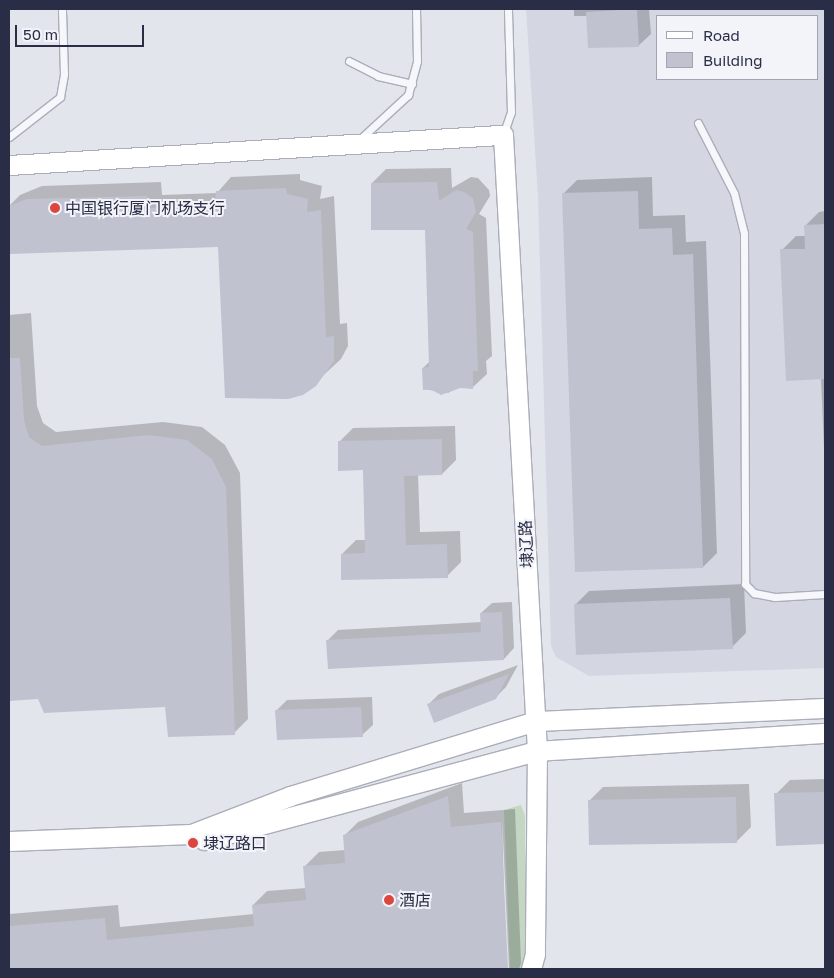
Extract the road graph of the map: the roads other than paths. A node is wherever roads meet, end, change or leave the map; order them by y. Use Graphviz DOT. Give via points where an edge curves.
graph roads {
  1 [pos="62,9"];
  2 [pos="416,9"];
  3 [pos="508,9"];
  4 [pos="349,61"];
  5 [pos="412,84"];
  6 [pos="698,123"];
  7 [pos="503,135"];
  8 [pos="9,137"];
  9 [pos="352,144"];
  10 [pos="9,165"];
  11 [pos="825,594"];
  12 [pos="825,708"];
  13 [pos="536,721"];
  14 [pos="825,733"];
  15 [pos="537,750"];
  16 [pos="9,841"];
  17 [pos="9,854"];
  18 [pos="537,964"];
  1 -- 8 [label="lane" via="64,74 60,96"];
  2 -- 5 [label="lane" via="417,61"];
  3 -- 7 [label="lane" via="511,112"];
  4 -- 5 [label="lane" via="378,76"];
  5 -- 9 [label="lane" via="401,103"];
  6 -- 11 [label="lane" via="734,193 744,233 745,584 754,593 775,597"];
  7 -- 9 [label="main road"];
  7 -- 13 [label="main road, 埭辽路"];
  9 -- 10 [label="main road"];
  12 -- 13 [label="main road"];
  13 -- 15 [label="main road, 埭辽路"];
  13 -- 16 [label="main road" via="290,796 191,834"];
  14 -- 15 [label="main road"];
  15 -- 17 [label="main road" via="193,843"];
  15 -- 18 [label="main road, 埭辽路"];
}
